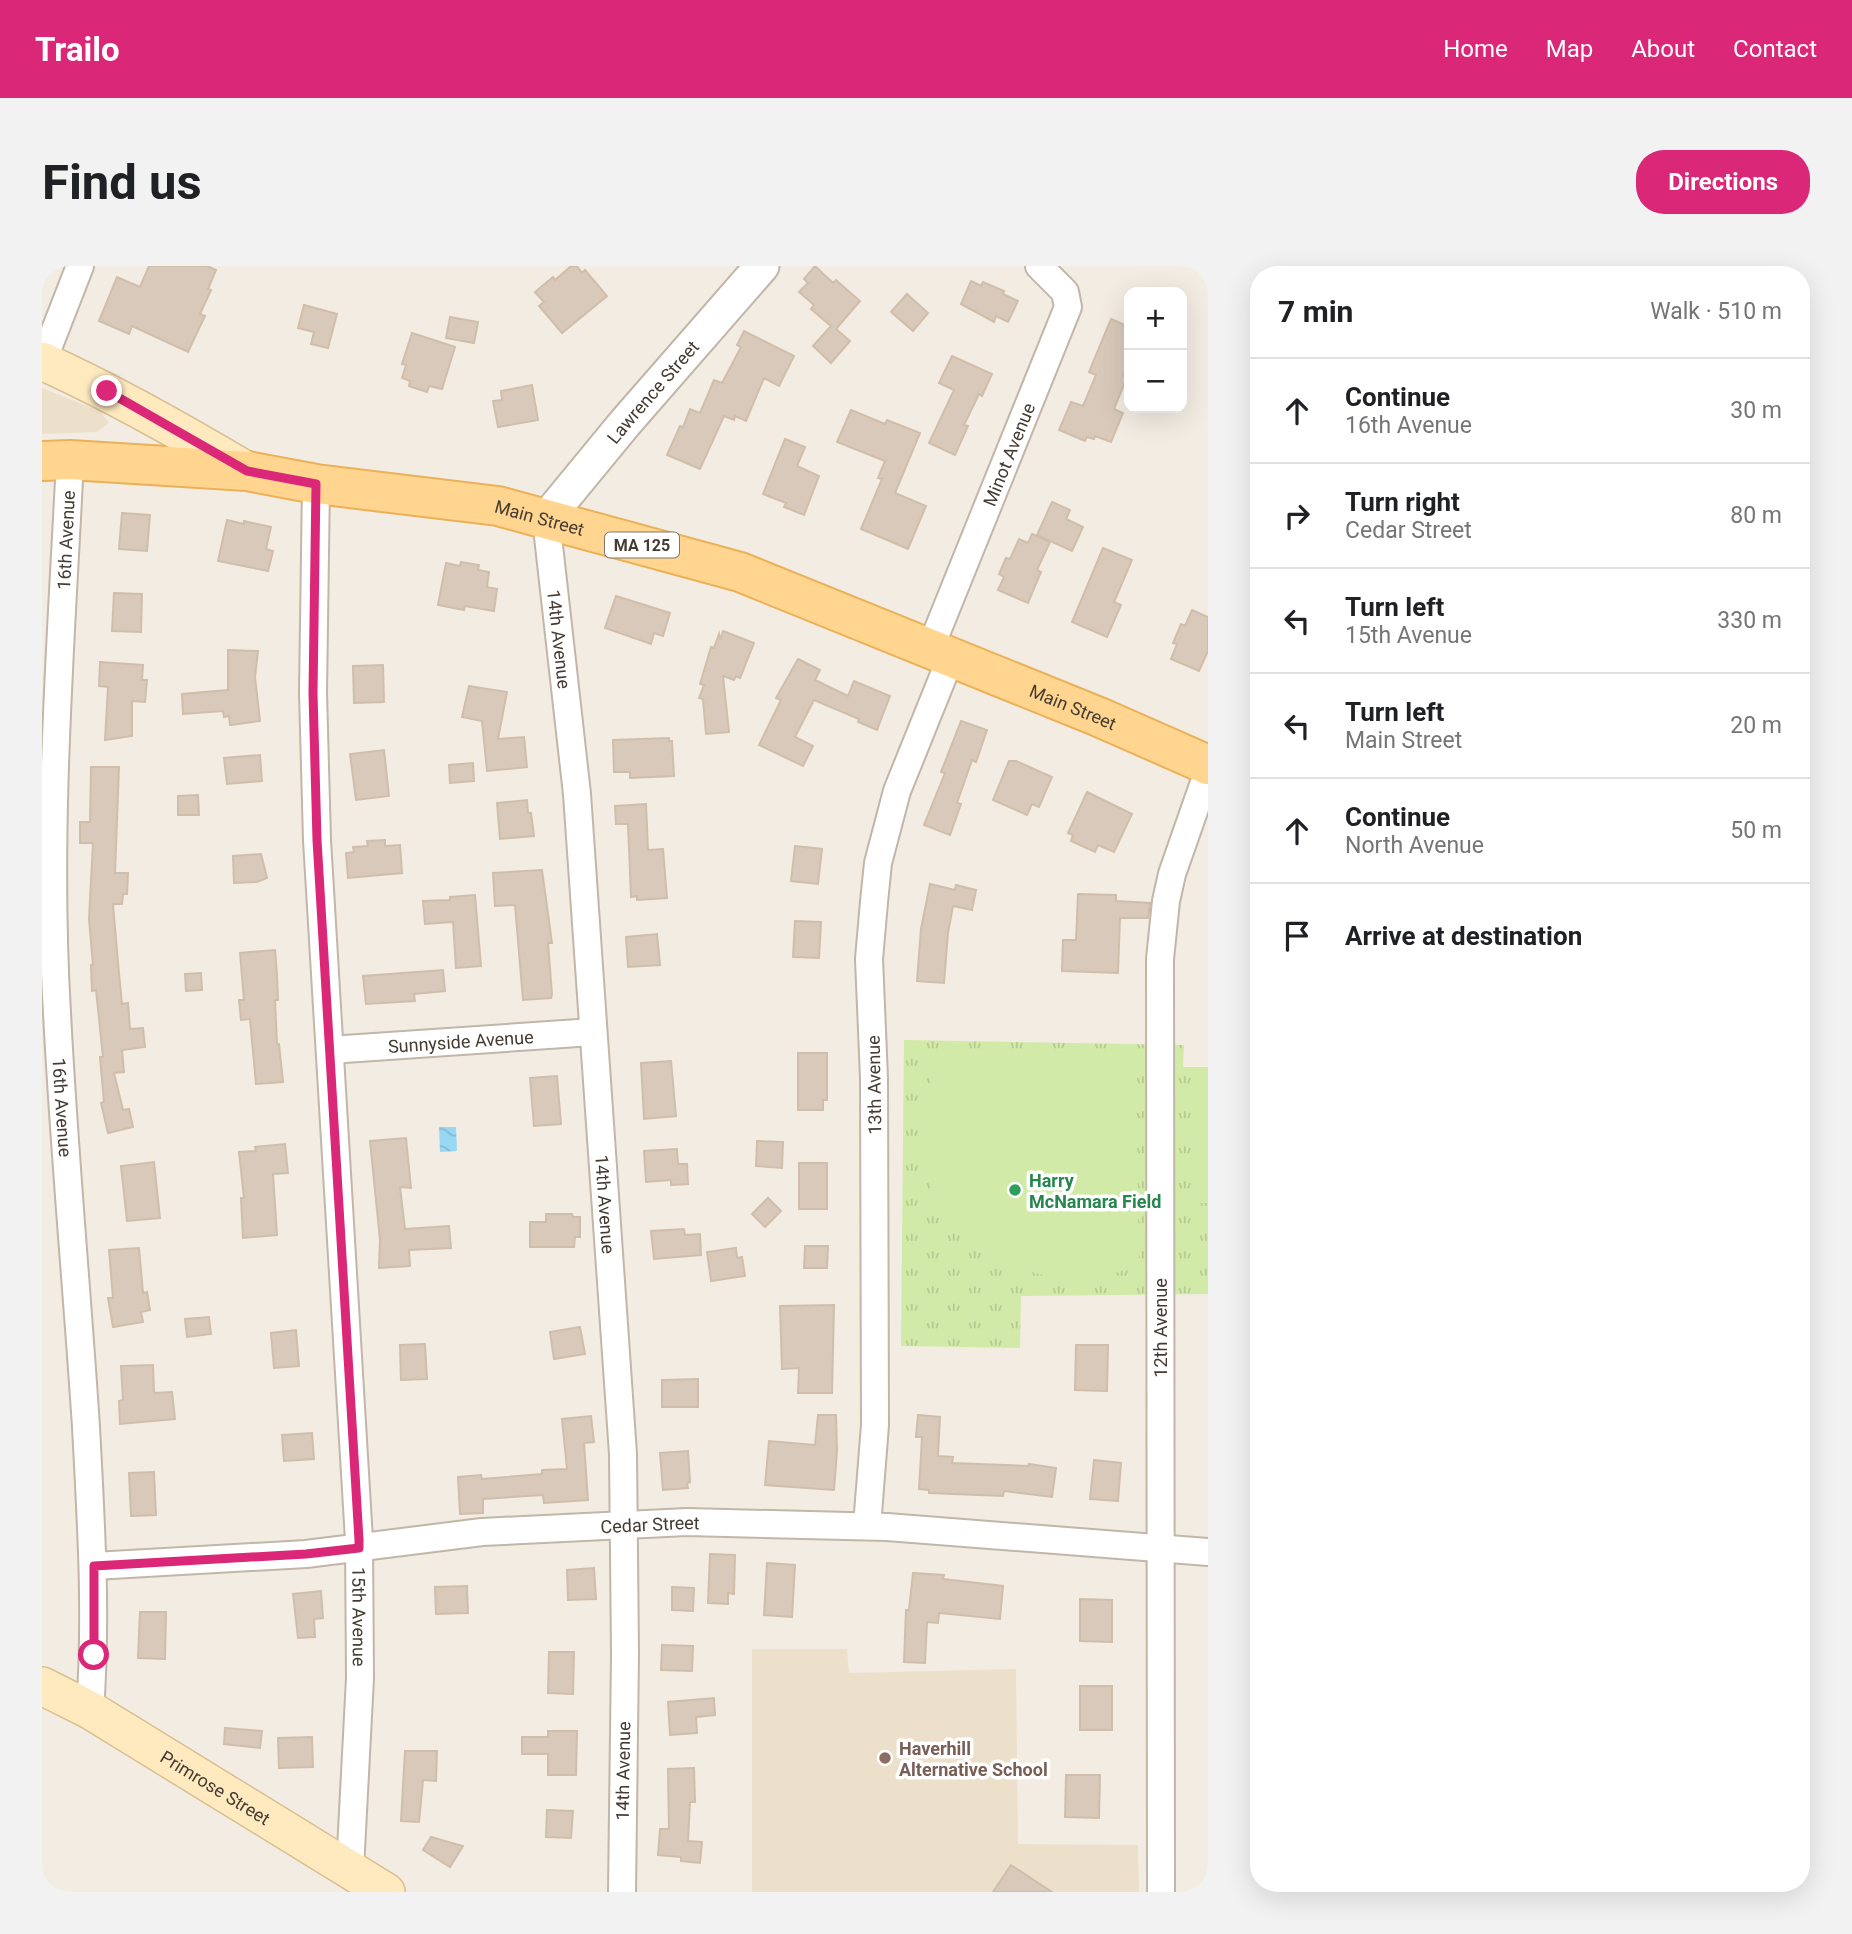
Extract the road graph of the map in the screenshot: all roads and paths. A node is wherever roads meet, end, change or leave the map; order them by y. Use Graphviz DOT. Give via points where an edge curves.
graph roads {
  1 [pos="79,266"];
  2 [pos="1040,266"];
  3 [pos="756,269"];
  4 [pos="42,361"];
  5 [pos="56,461"];
  6 [pos="247,471"];
  7 [pos="316,484"];
  8 [pos="546,519"];
  9 [pos="941,653"];
  10 [pos="1208,765"];
  11 [pos="1208,771"];
  12 [pos="593,1032"];
  13 [pos="330,1050"];
  14 [pos="624,1525"];
  15 [pos="867,1526"];
  16 [pos="359,1548"];
  17 [pos="1159,1548"];
  18 [pos="1208,1552"];
  19 [pos="94,1566"];
  20 [pos="42,1686"];
  21 [pos="90,1710"];
  22 [pos="350,1869"];
  23 [pos="386,1892"];
  24 [pos="622,1892"];
  25 [pos="1161,1892"];
  1 -- 4 [label="street"];
  2 -- 9 [label="street, Minot Avenue" via="1065,292 1068,307"];
  3 -- 8 [label="street, Lawrence Street"];
  4 -- 6 [label="main road" via="150,414"];
  5 -- 6 [label="main road, Main Street / MA 125"];
  5 -- 19 [label="street, 16th Avenue" via="53,851 57,1012"];
  6 -- 7 [label="main road, Main Street / MA 125"];
  7 -- 8 [label="main road, Main Street / MA 125" via="498,506"];
  7 -- 13 [label="street, 15th Avenue" via="313,693"];
  8 -- 9 [label="main road, Main Street / MA 125" via="740,572"];
  8 -- 12 [label="street, 14th Avenue" via="577,794"];
  9 -- 10 [label="main road, Main Street / MA 125"];
  9 -- 15 [label="street, 13th Avenue" via="878,863 869,959 875,1425"];
  11 -- 17 [label="street, 12th Avenue" via="1172,874 1160,959"];
  12 -- 13 [label="street, Sunnyside Avenue"];
  12 -- 14 [label="street, 14th Avenue"];
  13 -- 16 [label="street, 15th Avenue"];
  14 -- 15 [label="street, Cedar Street"];
  14 -- 16 [label="street, Cedar Street" via="482,1532"];
  14 -- 24 [label="street, 14th Avenue"];
  15 -- 17 [label="street, Cedar Street"];
  16 -- 19 [label="street, Cedar Street"];
  16 -- 22 [label="street, 15th Avenue" via="360,1678"];
  17 -- 18 [label="street, Cedar Street"];
  17 -- 25 [label="street, 12th Avenue"];
  19 -- 21 [label="street, 16th Avenue"];
  20 -- 21 [label="main road, Primrose Street"];
  21 -- 22 [label="main road, Primrose Street"];
  22 -- 23 [label="main road, Primrose Street"];
}
